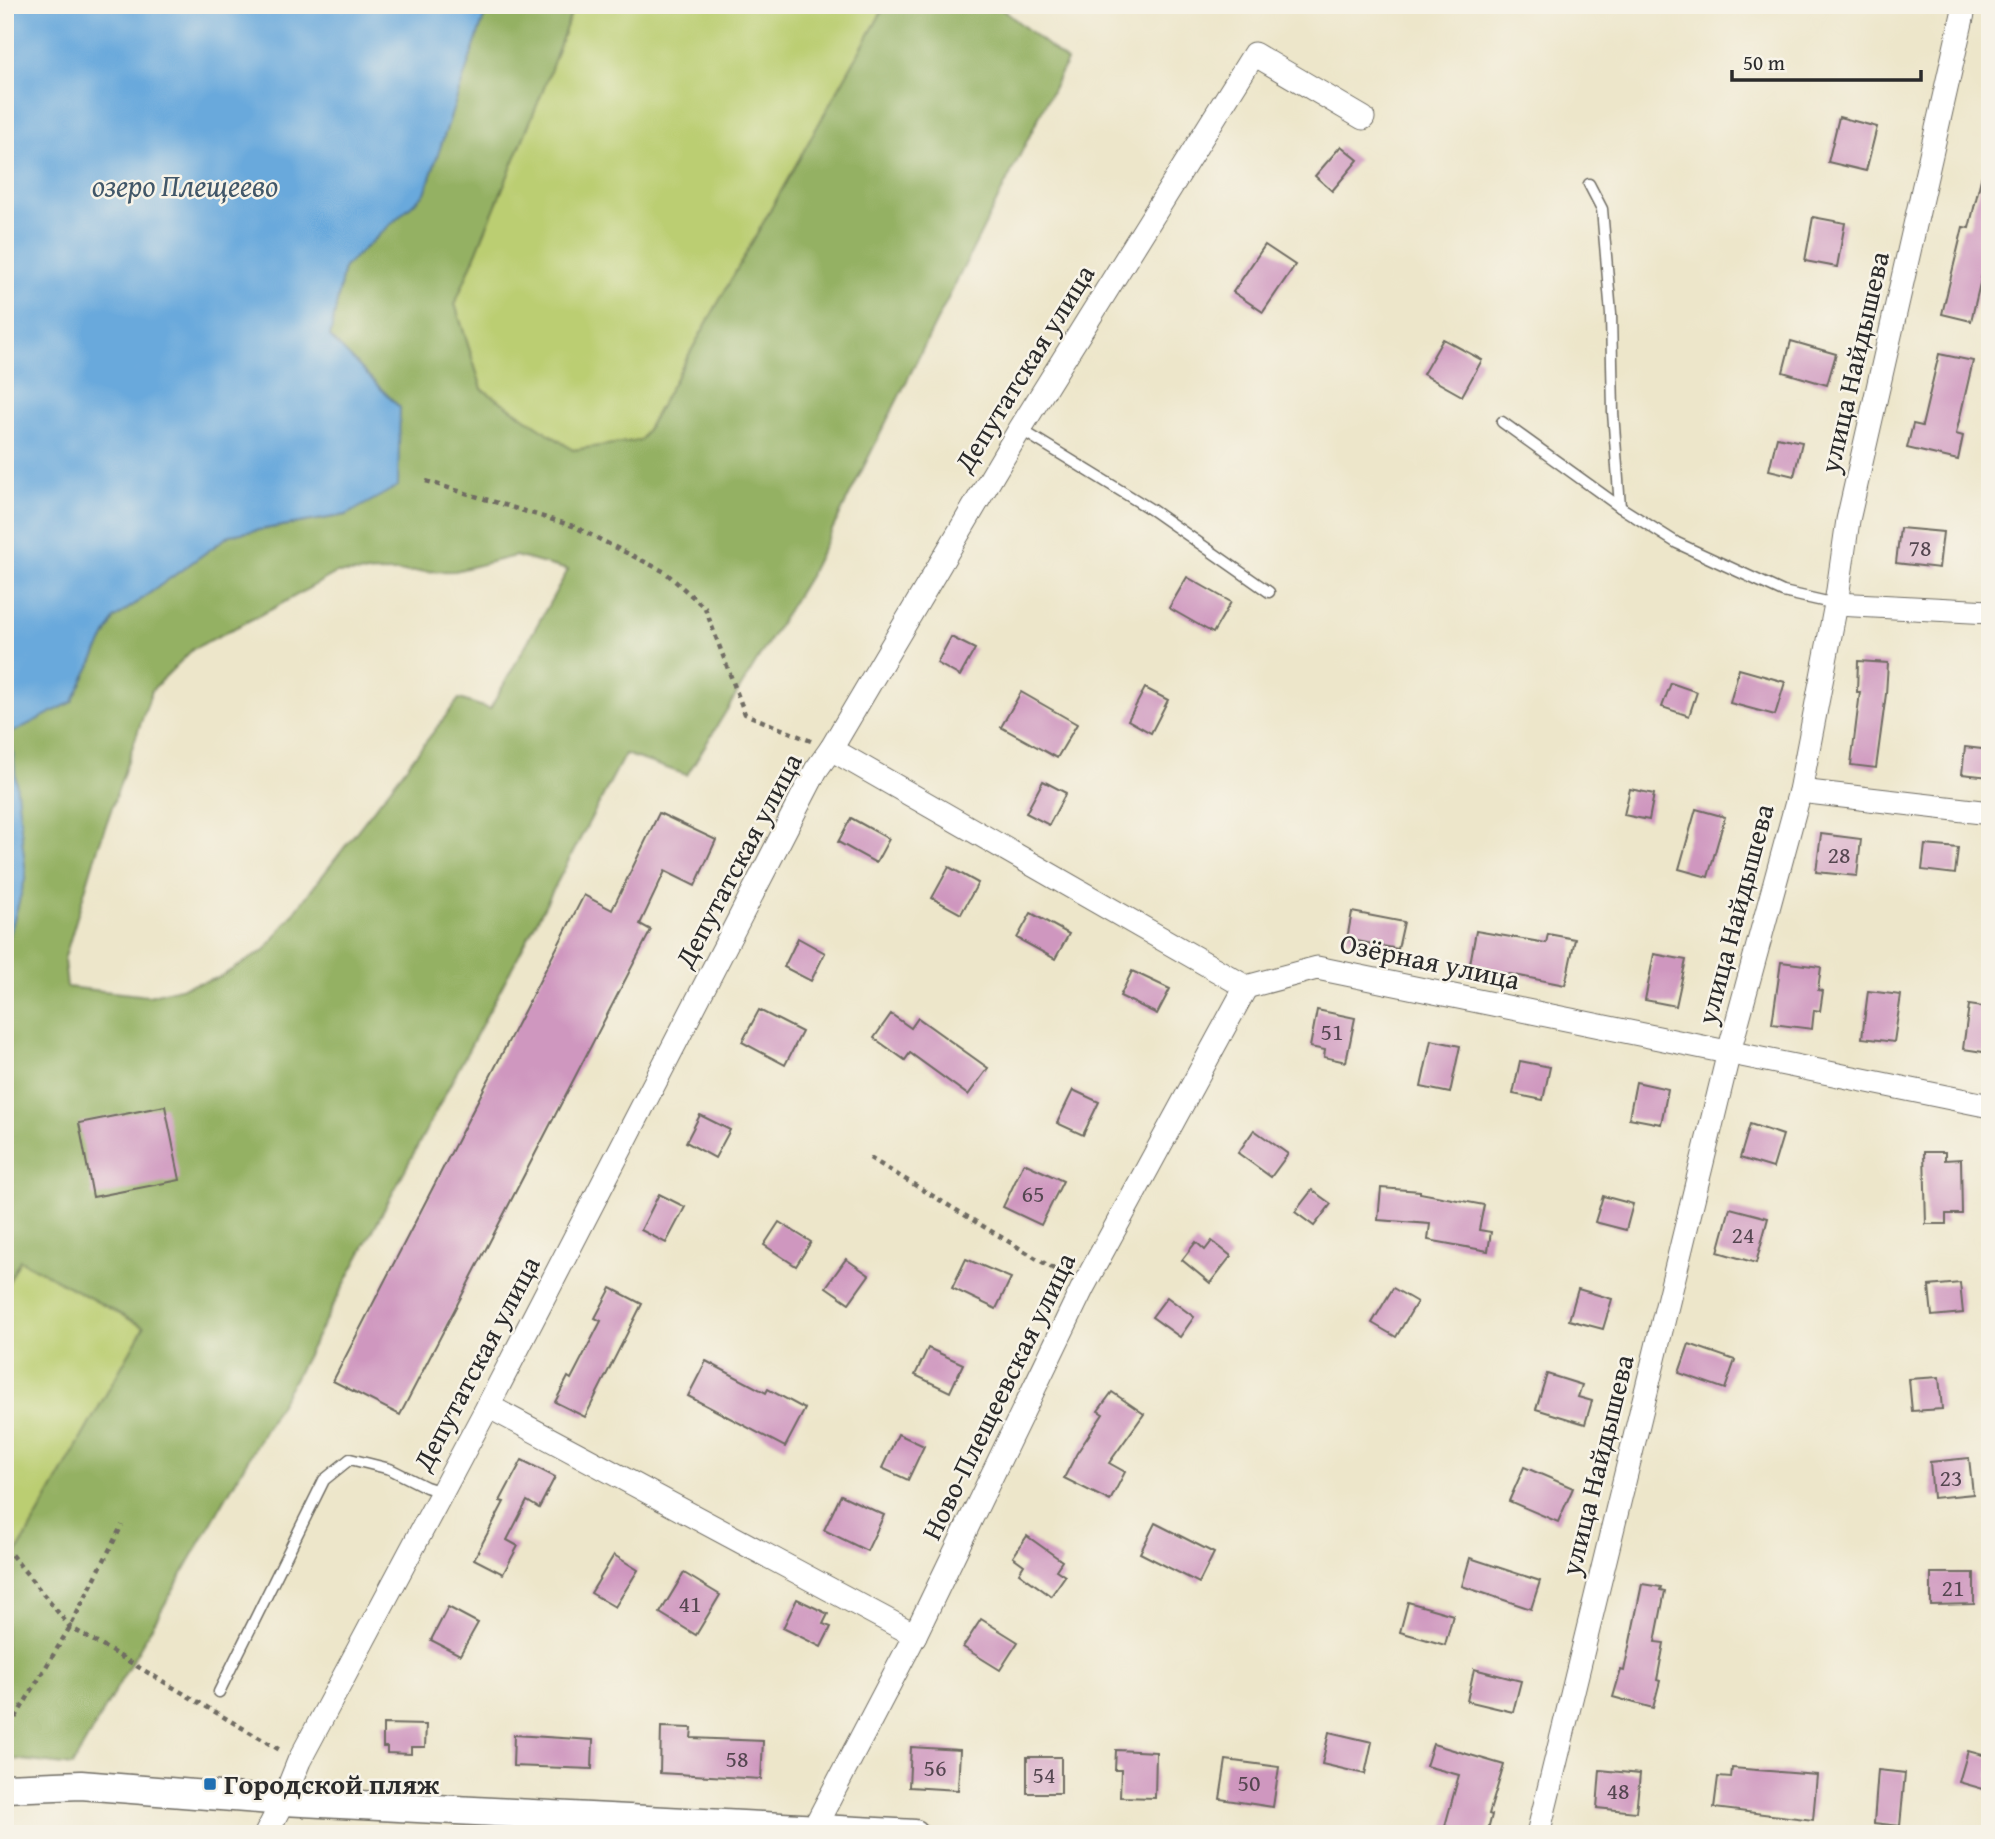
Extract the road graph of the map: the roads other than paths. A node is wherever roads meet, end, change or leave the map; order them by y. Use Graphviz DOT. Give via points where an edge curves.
graph roads {
  1 [pos="1965,5"];
  2 [pos="1363,118"];
  3 [pos="1588,184"];
  4 [pos="1502,422"];
  5 [pos="1020,429"];
  6 [pos="1620,507"];
  7 [pos="1269,592"];
  8 [pos="1836,604"];
  9 [pos="1990,612"];
  10 [pos="831,749"];
  11 [pos="1800,791"];
  12 [pos="1990,813"];
  13 [pos="1246,987"];
  14 [pos="1729,1052"];
  15 [pos="1990,1106"];
  16 [pos="488,1406"];
  17 [pos="442,1492"];
  18 [pos="915,1635"];
  19 [pos="219,1692"];
  20 [pos="5,1788"];
  21 [pos="283,1801"];
  22 [pos="811,1832"];
  23 [pos="266,1834"];
  24 [pos="915,1834"];
  25 [pos="1538,1834"];
  1 -- 8 [label="street, улица Найдышева" via="1848,520"];
  2 -- 5 [label="street, Депутатская улица" via="1254,54"];
  3 -- 6 [label="lane" via="1602,209"];
  4 -- 6 [label="lane"];
  5 -- 7 [label="lane" via="1152,510"];
  5 -- 10 [label="street, Депутатская улица"];
  6 -- 8 [label="lane" via="1677,543 1783,593"];
  8 -- 9 [label="street"];
  8 -- 11 [label="street, улица Найдышева"];
  10 -- 13 [label="street"];
  10 -- 16 [label="street, Депутатская улица" via="816,770"];
  11 -- 12 [label="street"];
  11 -- 14 [label="street, улица Найдышева"];
  13 -- 14 [label="street, Озёрная улица" via="1317,968"];
  13 -- 18 [label="street, Ново-Плещеевская улица" via="1083,1287"];
  14 -- 15 [label="street, Озёрная улица"];
  14 -- 25 [label="street, улица Найдышева"];
  16 -- 17 [label="street, Депутатская улица"];
  16 -- 18 [label="street"];
  17 -- 19 [label="lane" via="390,1469 350,1459 324,1480"];
  17 -- 21 [label="street, Депутатская улица" via="299,1761"];
  18 -- 22 [label="street, Ново-Плещеевская улица"];
  20 -- 21 [label="street" via="81,1785"];
  21 -- 22 [label="street"];
  21 -- 23 [label="street, Депутатская улица"];
  22 -- 24 [label="street"];
}
